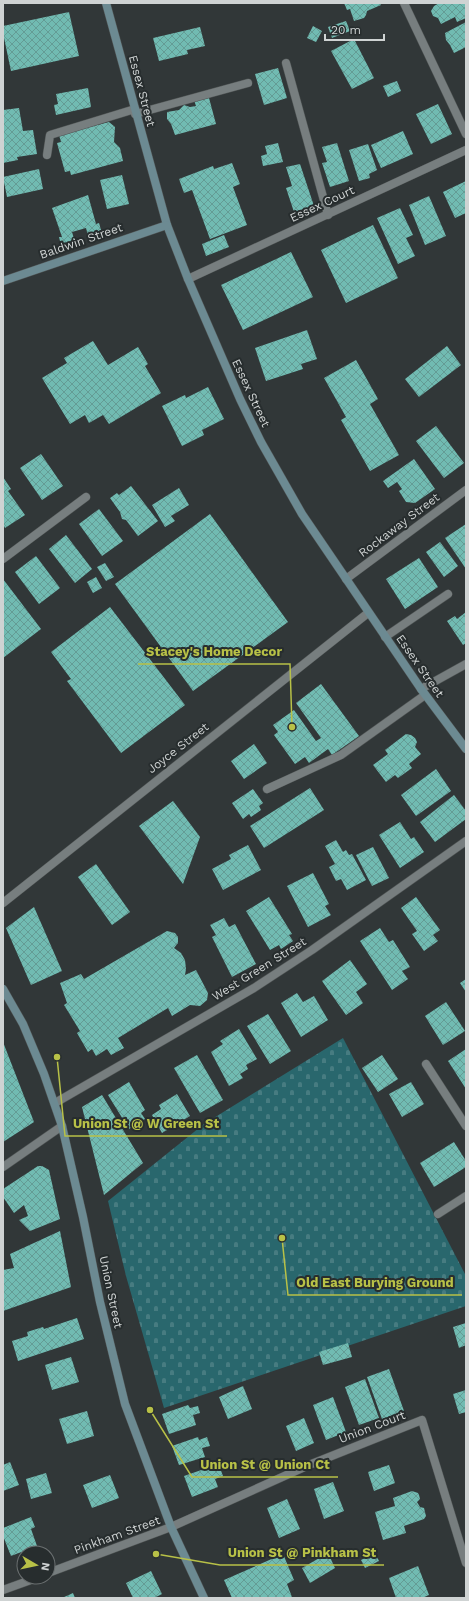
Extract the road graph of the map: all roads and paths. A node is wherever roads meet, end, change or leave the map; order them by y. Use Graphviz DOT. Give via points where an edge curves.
graph roads {
  1 [pos="106,3"];
  2 [pos="404,3"];
  3 [pos="286,63"];
  4 [pos="248,83"];
  5 [pos="135,112"];
  6 [pos="466,134"];
  7 [pos="466,150"];
  8 [pos="47,156"];
  9 [pos="328,215"];
  10 [pos="167,225"];
  11 [pos="188,279"];
  12 [pos="3,281"];
  13 [pos="466,490"];
  14 [pos="86,497"];
  15 [pos="3,559"];
  16 [pos="346,580"];
  17 [pos="448,594"];
  18 [pos="368,613"];
  19 [pos="385,637"];
  20 [pos="466,664"];
  21 [pos="423,692"];
  22 [pos="466,749"];
  23 [pos="267,789"];
  24 [pos="466,841"];
  25 [pos="3,903"];
  26 [pos="3,988"];
  27 [pos="426,1064"];
  28 [pos="55,1103"];
  29 [pos="62,1126"];
  30 [pos="466,1126"];
  31 [pos="3,1167"];
  32 [pos="466,1196"];
  33 [pos="438,1214"];
  34 [pos="171,1527"];
  35 [pos="466,1563"];
  36 [pos="56,1571"];
  37 [pos="17,1585"];
  38 [pos="3,1590"];
  39 [pos="204,1598"];
  1 -- 5 [label="main road, Essex Street"];
  2 -- 6 [label="street"];
  3 -- 9 [label="street"];
  4 -- 5 [label="street"];
  5 -- 8 [label="street" via="50,135"];
  5 -- 10 [label="main road, Essex Street"];
  7 -- 9 [label="street, Essex Court"];
  9 -- 11 [label="street, Essex Court"];
  10 -- 11 [label="main road, Essex Street"];
  10 -- 12 [label="main road, Baldwin Street"];
  11 -- 16 [label="main road, Essex Street" via="261,442 302,514"];
  13 -- 16 [label="street, Rockaway Street"];
  14 -- 15 [label="street"];
  16 -- 18 [label="main road, Essex Street"];
  17 -- 19 [label="street"];
  18 -- 19 [label="main road, Essex Street"];
  18 -- 25 [label="street, Joyce Street"];
  19 -- 21 [label="main road, Essex Street"];
  20 -- 21 [label="street"];
  21 -- 22 [label="main road, Essex Street"];
  21 -- 23 [label="street" via="341,755"];
  24 -- 28 [label="street, West Green Street" via="254,988"];
  26 -- 28 [label="main road, Union Street" via="23,1024"];
  27 -- 30 [label="street"];
  28 -- 29 [label="main road, Union Street"];
  29 -- 31 [label="street"];
  29 -- 34 [label="main road, Union Street" via="125,1404"];
  32 -- 33 [label="street"];
  34 -- 35 [label="street, Union Court" via="309,1465 422,1420"];
  34 -- 36 [label="street, Pinkham Street"];
  34 -- 39 [label="main road, Union Street"];
  37 -- 38 [label="street"];
}
